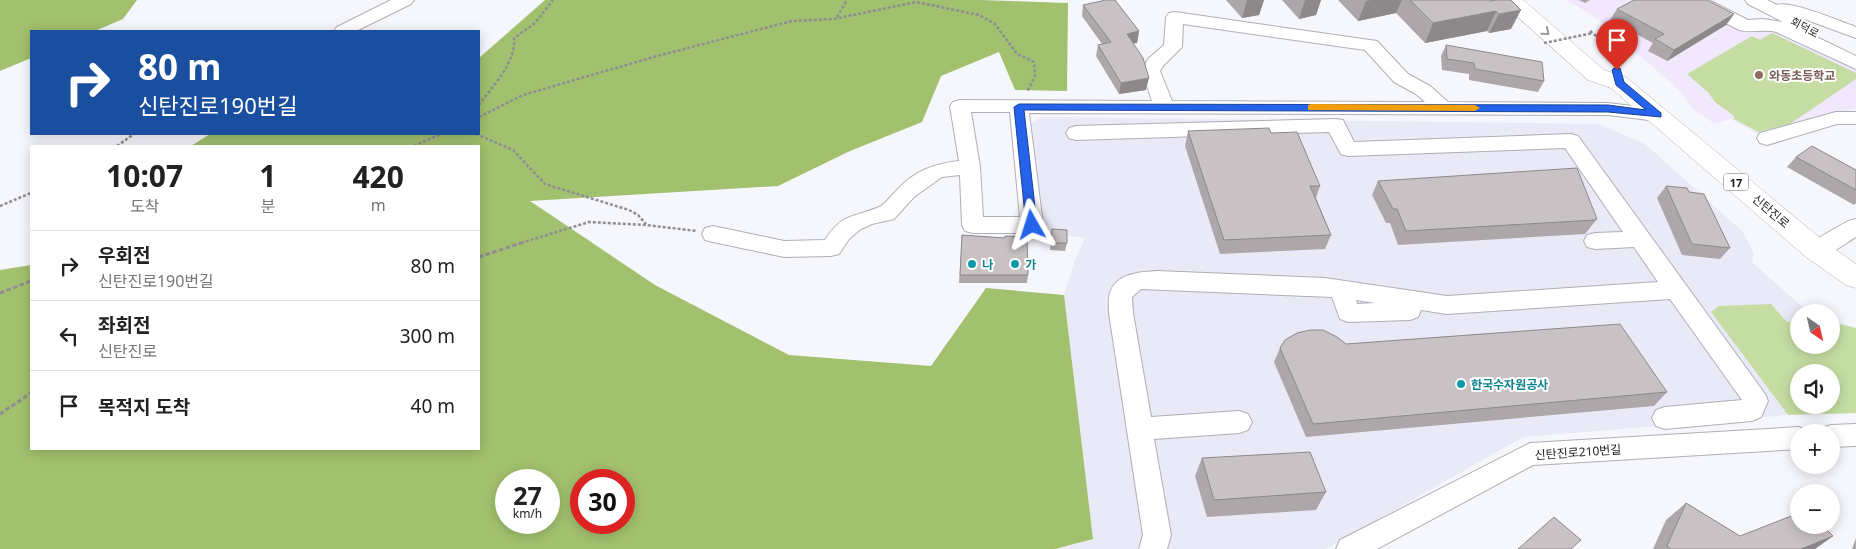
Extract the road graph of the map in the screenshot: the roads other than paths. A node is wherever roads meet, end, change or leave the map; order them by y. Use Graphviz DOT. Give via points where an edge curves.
graph roads {
  1 [pos="405,0"];
  2 [pos="1510,0"];
  3 [pos="1534,0"];
  4 [pos="1697,0"];
  5 [pos="1754,0"];
  6 [pos="1856,15"];
  7 [pos="1836,25"];
  8 [pos="345,30"];
  9 [pos="1856,32"];
  10 [pos="1856,54"];
  11 [pos="1856,63"];
  12 [pos="1619,83"];
  13 [pos="1164,106"];
  14 [pos="1019,107"];
  15 [pos="1443,108"];
  16 [pos="1658,115"];
  17 [pos="1856,118"];
  18 [pos="1076,133"];
  19 [pos="1767,138"];
  20 [pos="970,167"];
  21 [pos="1856,227"];
  22 [pos="712,234"];
  23 [pos="1639,239"];
  24 [pos="1595,241"];
  25 [pos="1816,250"];
  26 [pos="1856,278"];
  27 [pos="1676,290"];
  28 [pos="1665,418"];
  29 [pos="1239,422"];
  30 [pos="1140,429"];
  31 [pos="1856,435"];
  32 [pos="1840,436"];
  33 [pos="1790,439"];
  34 [pos="1153,549"];
  35 [pos="1350,549"];
  1 -- 8 [label="street"];
  2 -- 12 [label="main road, 신탄진로 / 17, one-way" via="1596,75"];
  3 -- 12 [label="main road, 신탄진로 / 17" via="1617,70"];
  4 -- 11 [label="street" via="1745,26 1781,27"];
  5 -- 7 [label="street" via="1799,11"];
  5 -- 10 [label="street, 회덕로"];
  6 -- 7 [label="street"];
  7 -- 9 [label="street"];
  12 -- 16 [label="main road, 신탄진로 / 17"];
  13 -- 14 [label="street"];
  13 -- 15 [label="street"];
  13 -- 15 [label="street" via="1151,71 1154,63 1173,47 1175,17 1371,45 1401,78 1423,90"];
  14 -- 20 [label="street" via="960,106"];
  14 -- 20 [label="street" via="1032,225 973,225"];
  15 -- 16 [label="street" via="1608,109"];
  16 -- 25 [label="main road, 신탄진로 / 17"];
  17 -- 19 [label="street" via="1836,118"];
  18 -- 23 [label="street" via="1336,125 1348,148 1571,141"];
  20 -- 22 [label="street" via="937,171 907,192 889,223 868,216 847,226 831,248 784,249"];
  21 -- 25 [label="street"];
  23 -- 24 [label="street"];
  23 -- 27 [label="street"];
  25 -- 26 [label="main road, 신탄진로 / 17"];
  27 -- 28 [label="street" via="1756,401 1752,410"];
  27 -- 30 [label="street" via="1447,305 1411,300 1412,311 1348,312 1341,290 1135,281 1121,294 1121,313"];
  29 -- 30 [label="street"];
  30 -- 34 [label="street" via="1157,535"];
  31 -- 32 [label="street"];
  33 -- 35 [label="street, 신탄진로210번길" via="1530,454"];
}
